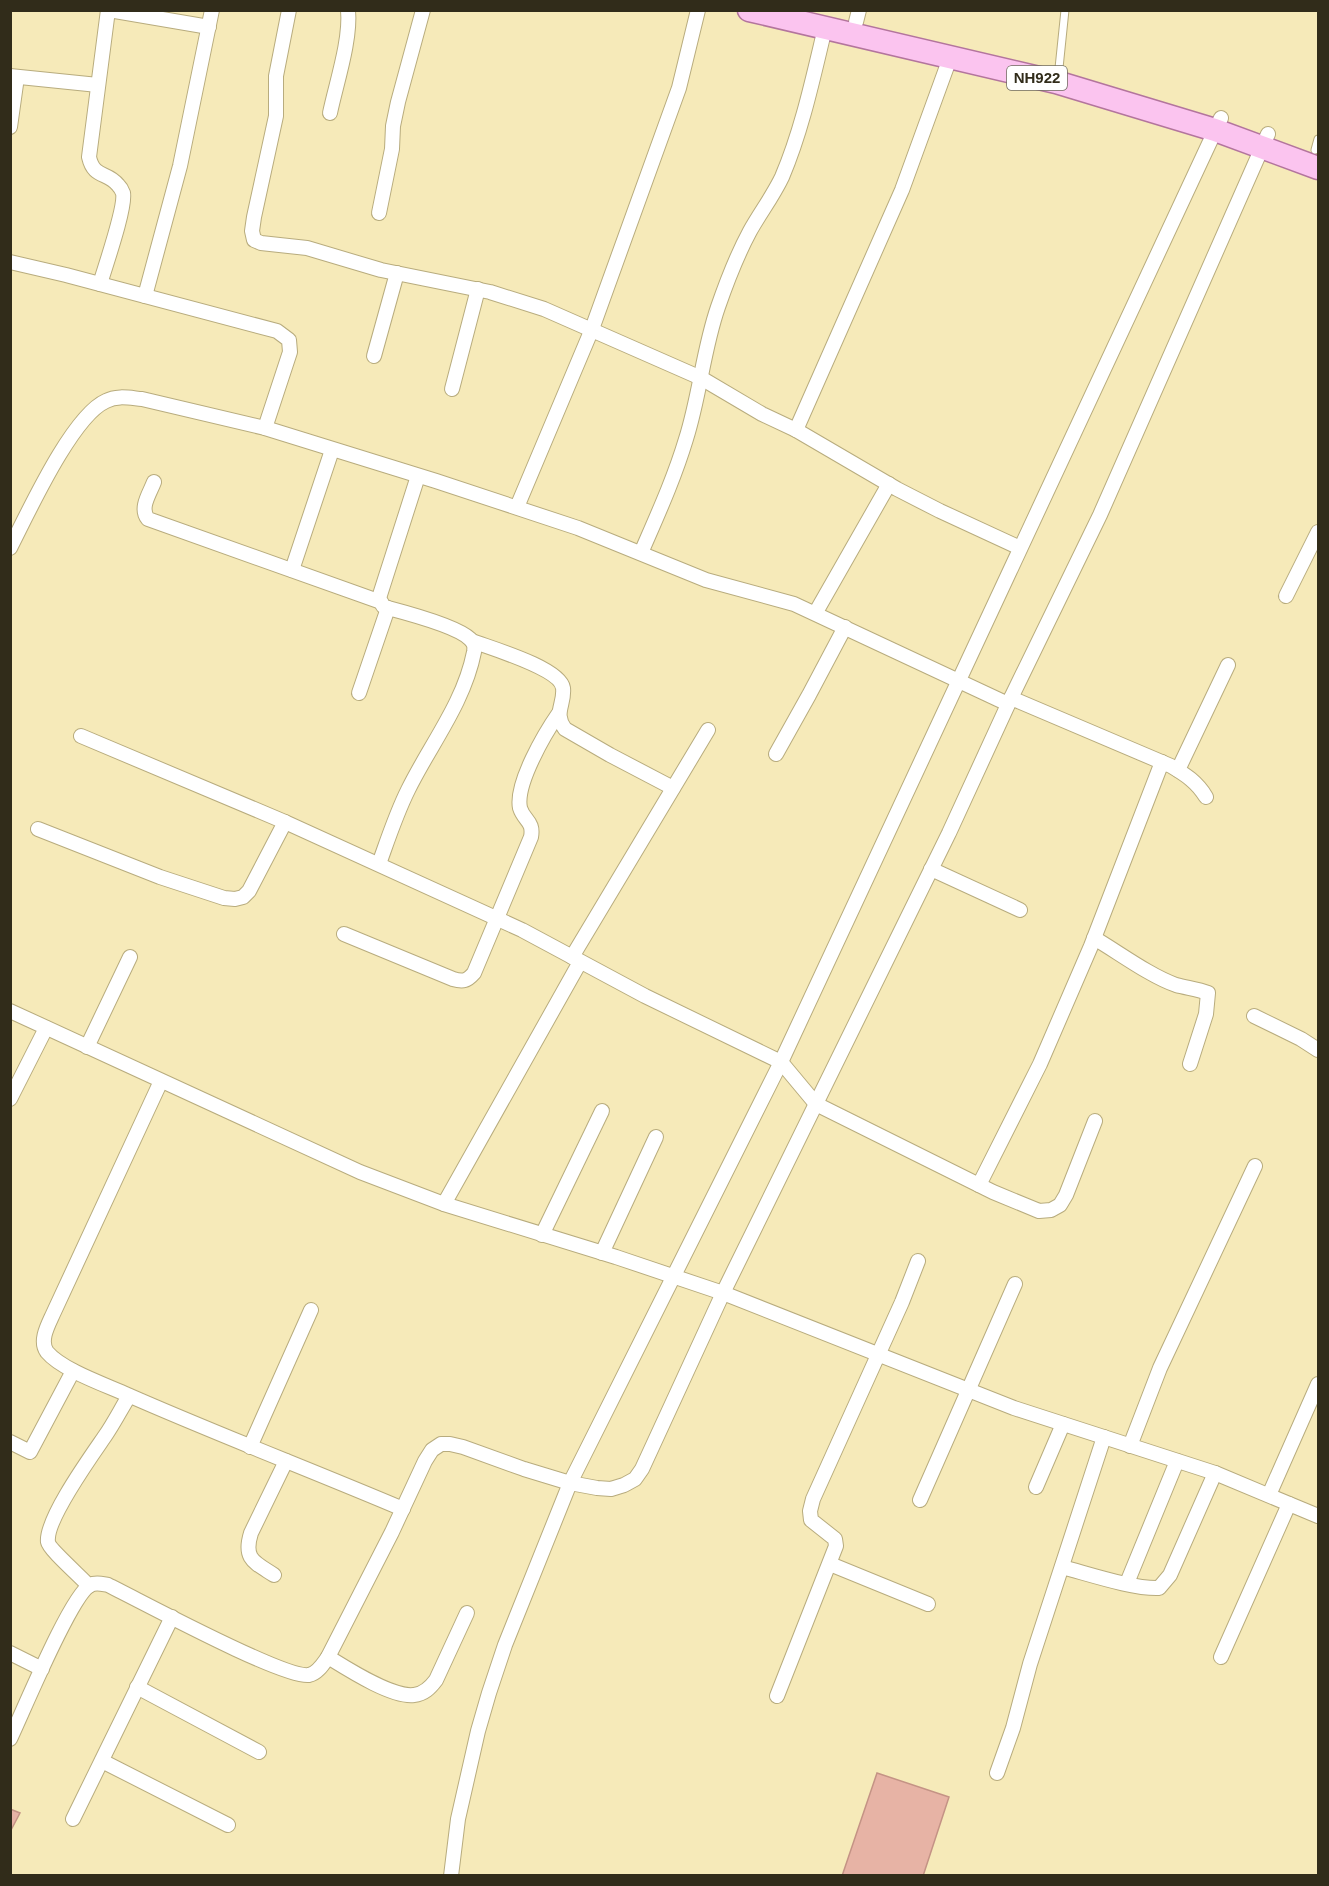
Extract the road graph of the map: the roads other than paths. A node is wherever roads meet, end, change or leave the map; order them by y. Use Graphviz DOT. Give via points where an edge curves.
graph roads {
  1 [pos="109,10"];
  2 [pos="212,10"];
  3 [pos="289,10"];
  4 [pos="348,10"];
  5 [pos="423,10"];
  6 [pos="698,10"];
  7 [pos="749,10"];
  8 [pos="810,10"];
  9 [pos="1065,10"];
  10 [pos="858,16"];
  11 [pos="208,27"];
  12 [pos="825,28"];
  13 [pos="950,58"];
  14 [pos="1059,68"];
  15 [pos="14,76"];
  16 [pos="98,86"];
  17 [pos="330,113"];
  18 [pos="1218,124"];
  19 [pos="10,127"];
  20 [pos="1266,140"];
  21 [pos="1318,152"];
  22 [pos="379,213"];
  23 [pos="10,262"];
  24 [pos="397,273"];
  25 [pos="100,284"];
  26 [pos="478,289"];
  27 [pos="145,296"];
  28 [pos="592,329"];
  29 [pos="374,356"];
  30 [pos="701,378"];
  31 [pos="452,389"];
  32 [pos="265,428"];
  33 [pos="796,430"];
  34 [pos="332,450"];
  35 [pos="418,476"];
  36 [pos="154,482"];
  37 [pos="889,484"];
  38 [pos="517,507"];
  39 [pos="1318,532"];
  40 [pos="10,548"];
  41 [pos="1020,548"];
  42 [pos="641,553"];
  43 [pos="292,570"];
  44 [pos="1286,596"];
  45 [pos="384,605"];
  46 [pos="816,612"];
  47 [pos="845,627"];
  48 [pos="472,641"];
  49 [pos="1228,665"];
  50 [pos="958,681"];
  51 [pos="359,693"];
  52 [pos="1010,701"];
  53 [pos="559,713"];
  54 [pos="708,730"];
  55 [pos="81,736"];
  56 [pos="776,754"];
  57 [pos="1162,762"];
  58 [pos="1178,770"];
  59 [pos="673,788"];
  60 [pos="1206,797"];
  61 [pos="285,822"];
  62 [pos="38,830"];
  63 [pos="379,864"];
  64 [pos="931,869"];
  65 [pos="1020,910"];
  66 [pos="497,918"];
  67 [pos="344,934"];
  68 [pos="1094,938"];
  69 [pos="130,957"];
  70 [pos="576,960"];
  71 [pos="10,1011"];
  72 [pos="1254,1016"];
  73 [pos="46,1028"];
  74 [pos="87,1047"];
  75 [pos="1318,1050"];
  76 [pos="781,1062"];
  77 [pos="1190,1064"];
  78 [pos="160,1081"];
  79 [pos="10,1099"];
  80 [pos="816,1104"];
  81 [pos="602,1111"];
  82 [pos="1095,1121"];
  83 [pos="656,1137"];
  84 [pos="1255,1166"];
  85 [pos="979,1185"];
  86 [pos="444,1204"];
  87 [pos="542,1235"];
  88 [pos="602,1252"];
  89 [pos="918,1261"];
  90 [pos="674,1276"];
  91 [pos="1015,1284"];
  92 [pos="723,1293"];
  93 [pos="311,1310"];
  94 [pos="879,1354"];
  95 [pos="73,1371"];
  96 [pos="1318,1384"];
  97 [pos="969,1390"];
  98 [pos="129,1396"];
  99 [pos="1064,1424"];
  100 [pos="1104,1437"];
  101 [pos="10,1442"];
  102 [pos="1130,1446"];
  103 [pos="250,1447"];
  104 [pos="286,1461"];
  105 [pos="1178,1461"];
  106 [pos="1215,1473"];
  107 [pos="570,1483"];
  108 [pos="1036,1487"];
  109 [pos="1269,1495"];
  110 [pos="920,1500"];
  111 [pos="1289,1504"];
  112 [pos="402,1509"];
  113 [pos="1318,1516"];
  114 [pos="830,1564"];
  115 [pos="1062,1567"];
  116 [pos="274,1575"];
  117 [pos="1127,1583"];
  118 [pos="89,1586"];
  119 [pos="928,1604"];
  120 [pos="467,1613"];
  121 [pos="172,1617"];
  122 [pos="10,1653"];
  123 [pos="328,1656"];
  124 [pos="1221,1657"];
  125 [pos="42,1669"];
  126 [pos="137,1687"];
  127 [pos="777,1696"];
  128 [pos="10,1738"];
  129 [pos="259,1752"];
  130 [pos="102,1761"];
  131 [pos="998,1773"];
  132 [pos="73,1819"];
  133 [pos="228,1826"];
  134 [pos="451,1875"];
  1 -- 11 [label="street"];
  1 -- 16 [label="street"];
  2 -- 11 [label="street"];
  3 -- 24 [label="street" via="276,76 276,116 252,237 256,242 307,248"];
  4 -- 17 [label="street" via="348,29"];
  5 -- 22 [label="street" via="398,102"];
  6 -- 28 [label="street" via="680,88"];
  7 -- 12 [label="main road, NH922"];
  8 -- 10 [label="main road"];
  9 -- 14 [label="lane"];
  10 -- 14 [label="main road"];
  11 -- 27 [label="street" via="180,166"];
  12 -- 13 [label="main road, NH922"];
  12 -- 30 [label="street" via="795,142 775,193 736,259 708,340"];
  13 -- 18 [label="main road, NH922"];
  13 -- 33 [label="street" via="902,190"];
  14 -- 18 [label="main road"];
  15 -- 16 [label="street"];
  15 -- 19 [label="street"];
  16 -- 25 [label="street" via="91,166 115,181 123,193"];
  18 -- 20 [label="main road"];
  18 -- 41 [label="street"];
  20 -- 21 [label="main road"];
  20 -- 52 [label="street" via="1100,515"];
  23 -- 25 [label="street"];
  24 -- 26 [label="street"];
  24 -- 29 [label="street"];
  25 -- 27 [label="street"];
  26 -- 28 [label="street"];
  26 -- 31 [label="street"];
  27 -- 32 [label="street" via="277,331 289,339 289,359"];
  28 -- 30 [label="street"];
  28 -- 38 [label="street"];
  30 -- 33 [label="street"];
  30 -- 42 [label="street" via="686,440"];
  32 -- 34 [label="street"];
  32 -- 40 [label="street" via="142,399 122,397 105,401 74,432"];
  33 -- 37 [label="street"];
  34 -- 35 [label="street"];
  34 -- 43 [label="street"];
  35 -- 38 [label="street"];
  35 -- 45 [label="street" via="380,591"];
  36 -- 43 [label="street" via="144,509 148,519"];
  37 -- 41 [label="street"];
  37 -- 46 [label="street"];
  38 -- 42 [label="street"];
  39 -- 44 [label="street"];
  41 -- 50 [label="street"];
  42 -- 46 [label="street" via="706,580"];
  43 -- 45 [label="street"];
  45 -- 48 [label="street" via="448,627"];
  45 -- 51 [label="street"];
  46 -- 47 [label="street"];
  47 -- 50 [label="street"];
  47 -- 56 [label="street"];
  48 -- 53 [label="street" via="517,657 561,680"];
  48 -- 63 [label="street" via="472,662 460,691 408,789"];
  49 -- 58 [label="street"];
  50 -- 52 [label="street"];
  50 -- 76 [label="street"];
  52 -- 57 [label="street"];
  52 -- 64 [label="street"];
  53 -- 59 [label="street" via="560,722 574,735"];
  53 -- 66 [label="street" via="535,752 525,781 520,807 532,830 531,837"];
  54 -- 59 [label="street"];
  55 -- 61 [label="street"];
  57 -- 58 [label="street"];
  57 -- 68 [label="street"];
  58 -- 60 [label="street" via="1200,786"];
  59 -- 70 [label="street"];
  61 -- 62 [label="street" via="249,891 235,899 195,890"];
  61 -- 63 [label="street"];
  63 -- 66 [label="street"];
  64 -- 65 [label="street"];
  64 -- 80 [label="street"];
  66 -- 67 [label="street" via="474,973 461,981"];
  66 -- 70 [label="street"];
  68 -- 77 [label="street" via="1176,985 1208,993 1206,1014"];
  68 -- 85 [label="street" via="1040,1064"];
  69 -- 74 [label="street"];
  70 -- 76 [label="street"];
  70 -- 86 [label="street"];
  71 -- 73 [label="street"];
  72 -- 75 [label="street"];
  73 -- 74 [label="street"];
  73 -- 79 [label="street"];
  74 -- 78 [label="street"];
  76 -- 80 [label="street"];
  76 -- 90 [label="street"];
  78 -- 86 [label="street" via="360,1172"];
  78 -- 95 [label="street" via="46,1332 46,1350"];
  80 -- 85 [label="street"];
  80 -- 92 [label="street"];
  81 -- 87 [label="street"];
  82 -- 85 [label="street" via="1066,1196 1051,1210 1039,1211"];
  83 -- 88 [label="street"];
  84 -- 102 [label="street" via="1160,1368"];
  86 -- 87 [label="street"];
  87 -- 88 [label="street"];
  88 -- 90 [label="street"];
  89 -- 94 [label="street"];
  90 -- 92 [label="street"];
  90 -- 107 [label="street"];
  91 -- 97 [label="street"];
  92 -- 94 [label="street"];
  92 -- 107 [label="street" via="635,1479 611,1489"];
  93 -- 103 [label="street"];
  94 -- 97 [label="street"];
  94 -- 114 [label="street" via="810,1511 811,1520 835,1539"];
  95 -- 98 [label="street"];
  95 -- 101 [label="street" via="30,1452"];
  96 -- 109 [label="street"];
  97 -- 99 [label="street"];
  97 -- 110 [label="street"];
  98 -- 103 [label="street"];
  98 -- 118 [label="street" via="65,1498 49,1533 48,1543 53,1551"];
  99 -- 100 [label="street"];
  99 -- 108 [label="street"];
  100 -- 102 [label="street"];
  100 -- 115 [label="street"];
  102 -- 105 [label="street"];
  103 -- 104 [label="street"];
  104 -- 112 [label="street"];
  104 -- 116 [label="street" via="247,1544 252,1559"];
  105 -- 106 [label="street"];
  105 -- 117 [label="street"];
  106 -- 109 [label="street"];
  106 -- 117 [label="street" via="1165,1583 1159,1588"];
  107 -- 112 [label="street" via="463,1447 441,1444 425,1461"];
  107 -- 134 [label="street" via="516,1614 489,1693 458,1819"];
  109 -- 111 [label="street"];
  111 -- 113 [label="street"];
  111 -- 124 [label="street"];
  112 -- 123 [label="street"];
  114 -- 119 [label="street"];
  114 -- 127 [label="street"];
  115 -- 117 [label="street"];
  115 -- 131 [label="street"];
  118 -- 121 [label="street" via="108,1585"];
  118 -- 125 [label="street"];
  120 -- 123 [label="street" via="436,1680 422,1693 397,1693"];
  121 -- 123 [label="street" via="230,1646 306,1676 315,1673"];
  121 -- 126 [label="street"];
  122 -- 125 [label="street"];
  125 -- 128 [label="street"];
  126 -- 129 [label="street"];
  126 -- 130 [label="street"];
  130 -- 132 [label="street"];
  130 -- 133 [label="street"];
}
